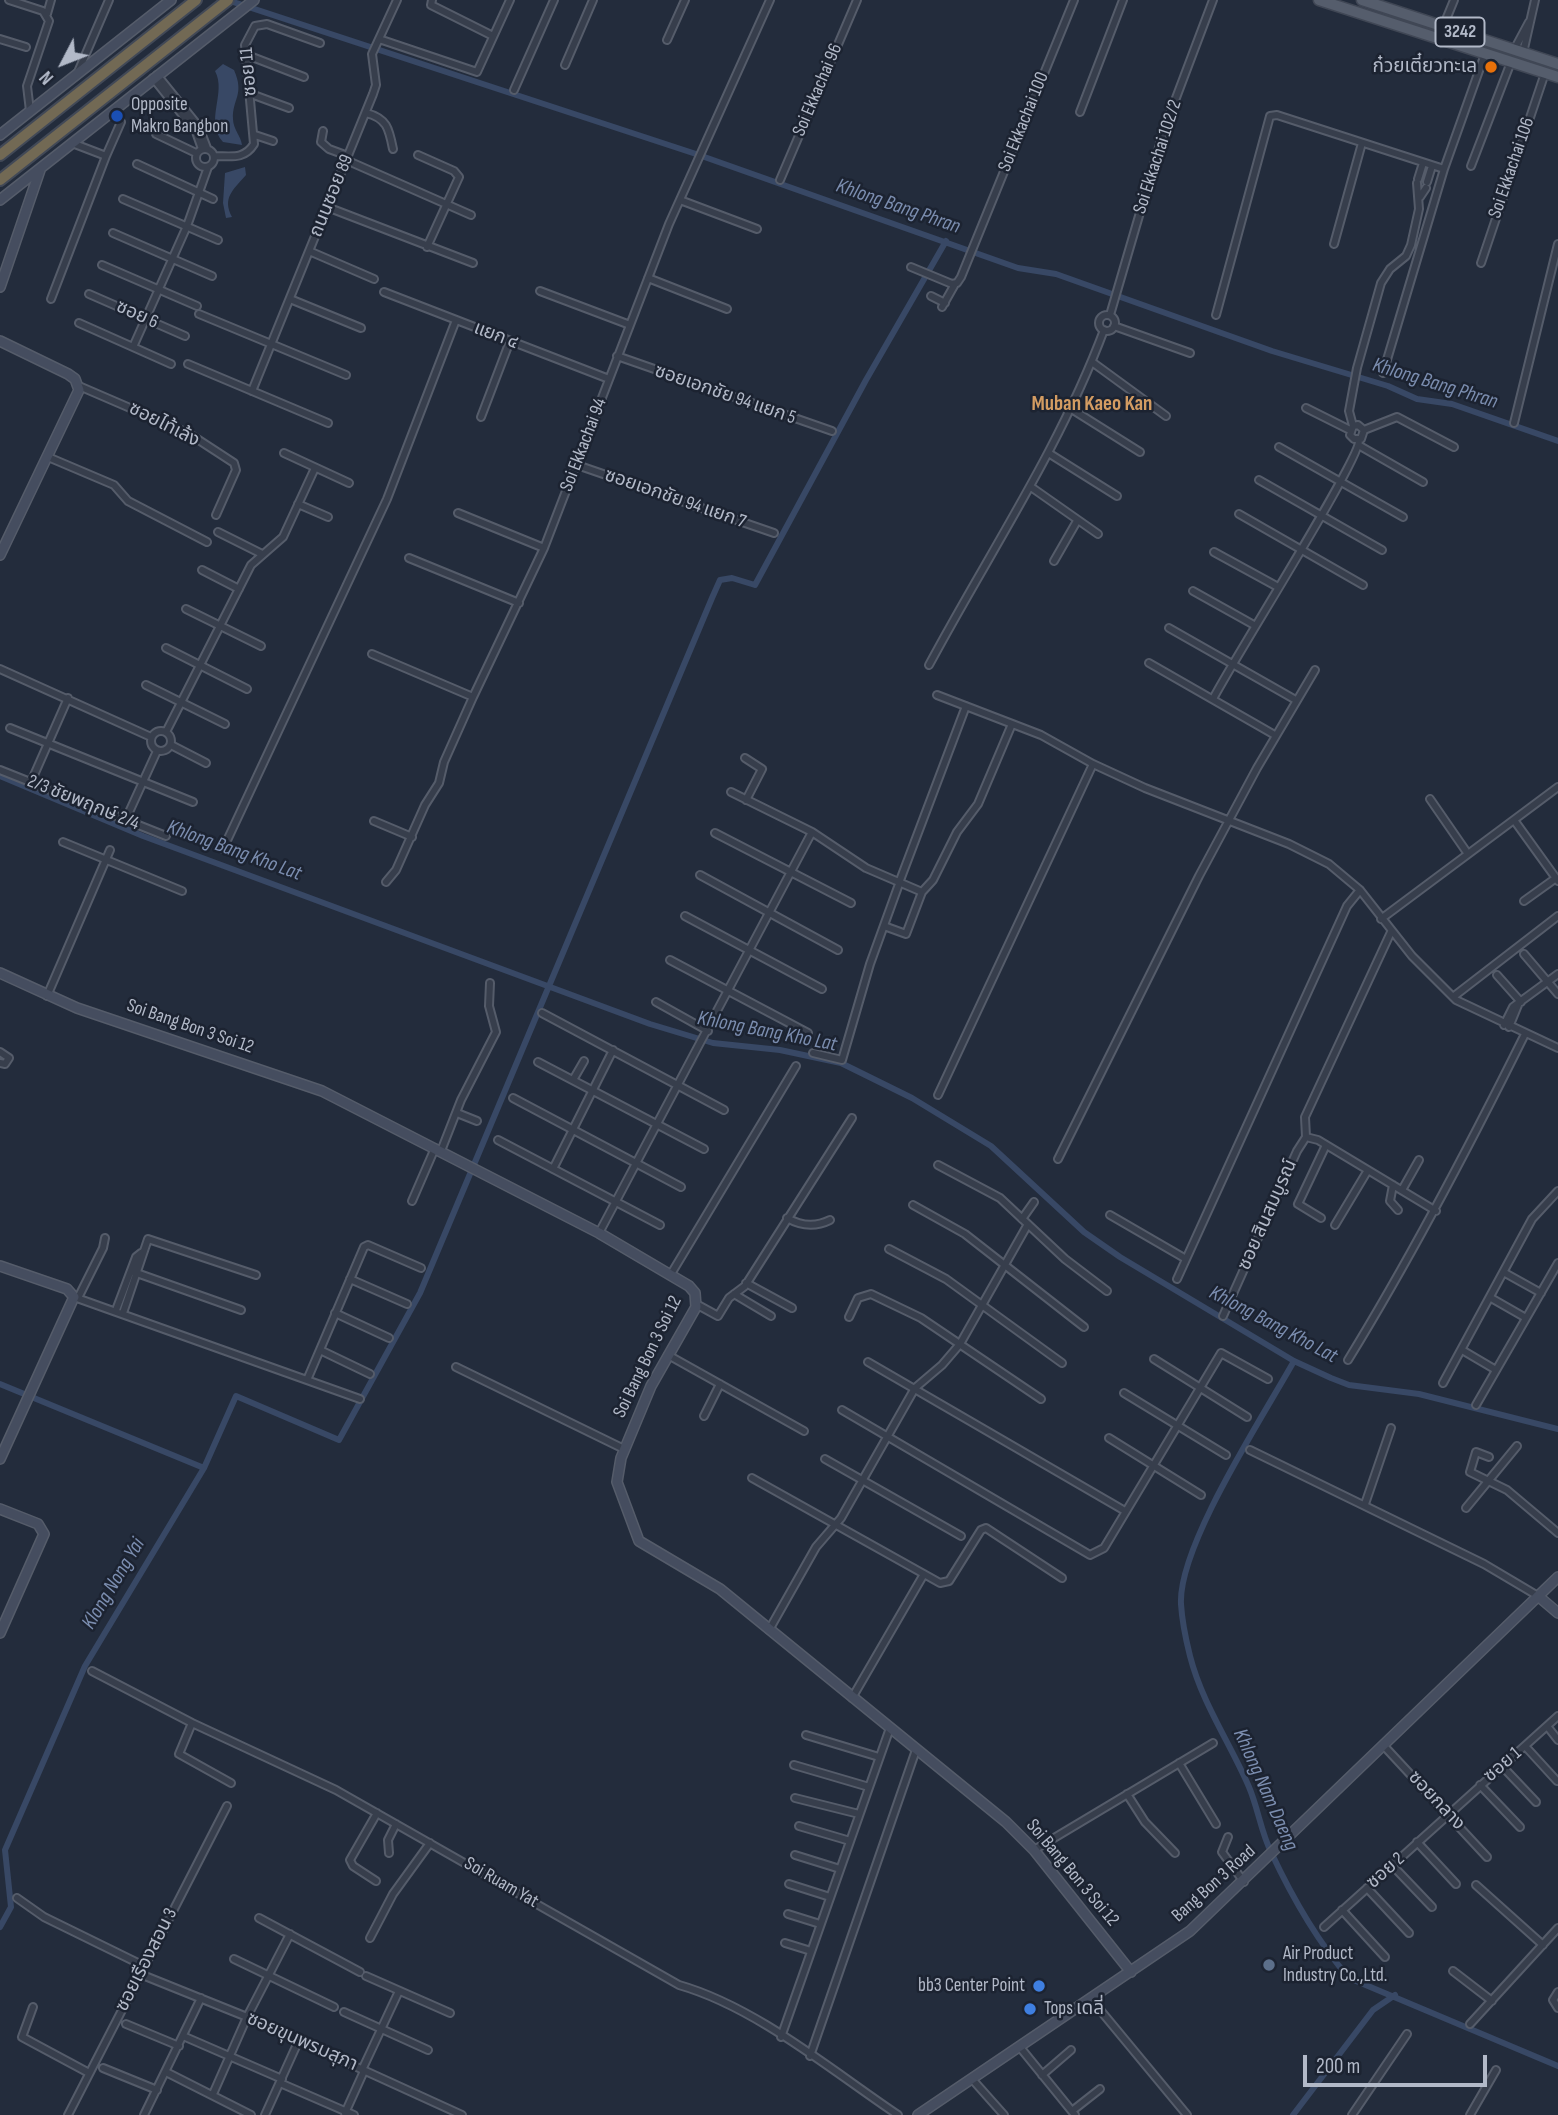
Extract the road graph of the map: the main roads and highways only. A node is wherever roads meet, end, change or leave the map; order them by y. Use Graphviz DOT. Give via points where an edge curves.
graph roads {
  1 [pos="197,0"];
  2 [pos="228,0"];
  3 [pos="1320,0"];
  4 [pos="1362,0"];
  5 [pos="1392,5"];
  6 [pos="1385,22"];
  7 [pos="1558,64"];
  8 [pos="1558,77"];
  9 [pos="0,155"];
  10 [pos="0,180"];
  1 -- 9 [label="highway"];
  2 -- 10 [label="highway"];
  3 -- 6 [label="main road, 3242"];
  4 -- 5 [label="main road, 3242"];
  5 -- 6 [label="main road"];
  5 -- 7 [label="main road, 3242" via="1443,27"];
  6 -- 8 [label="main road, 3242"];
}
